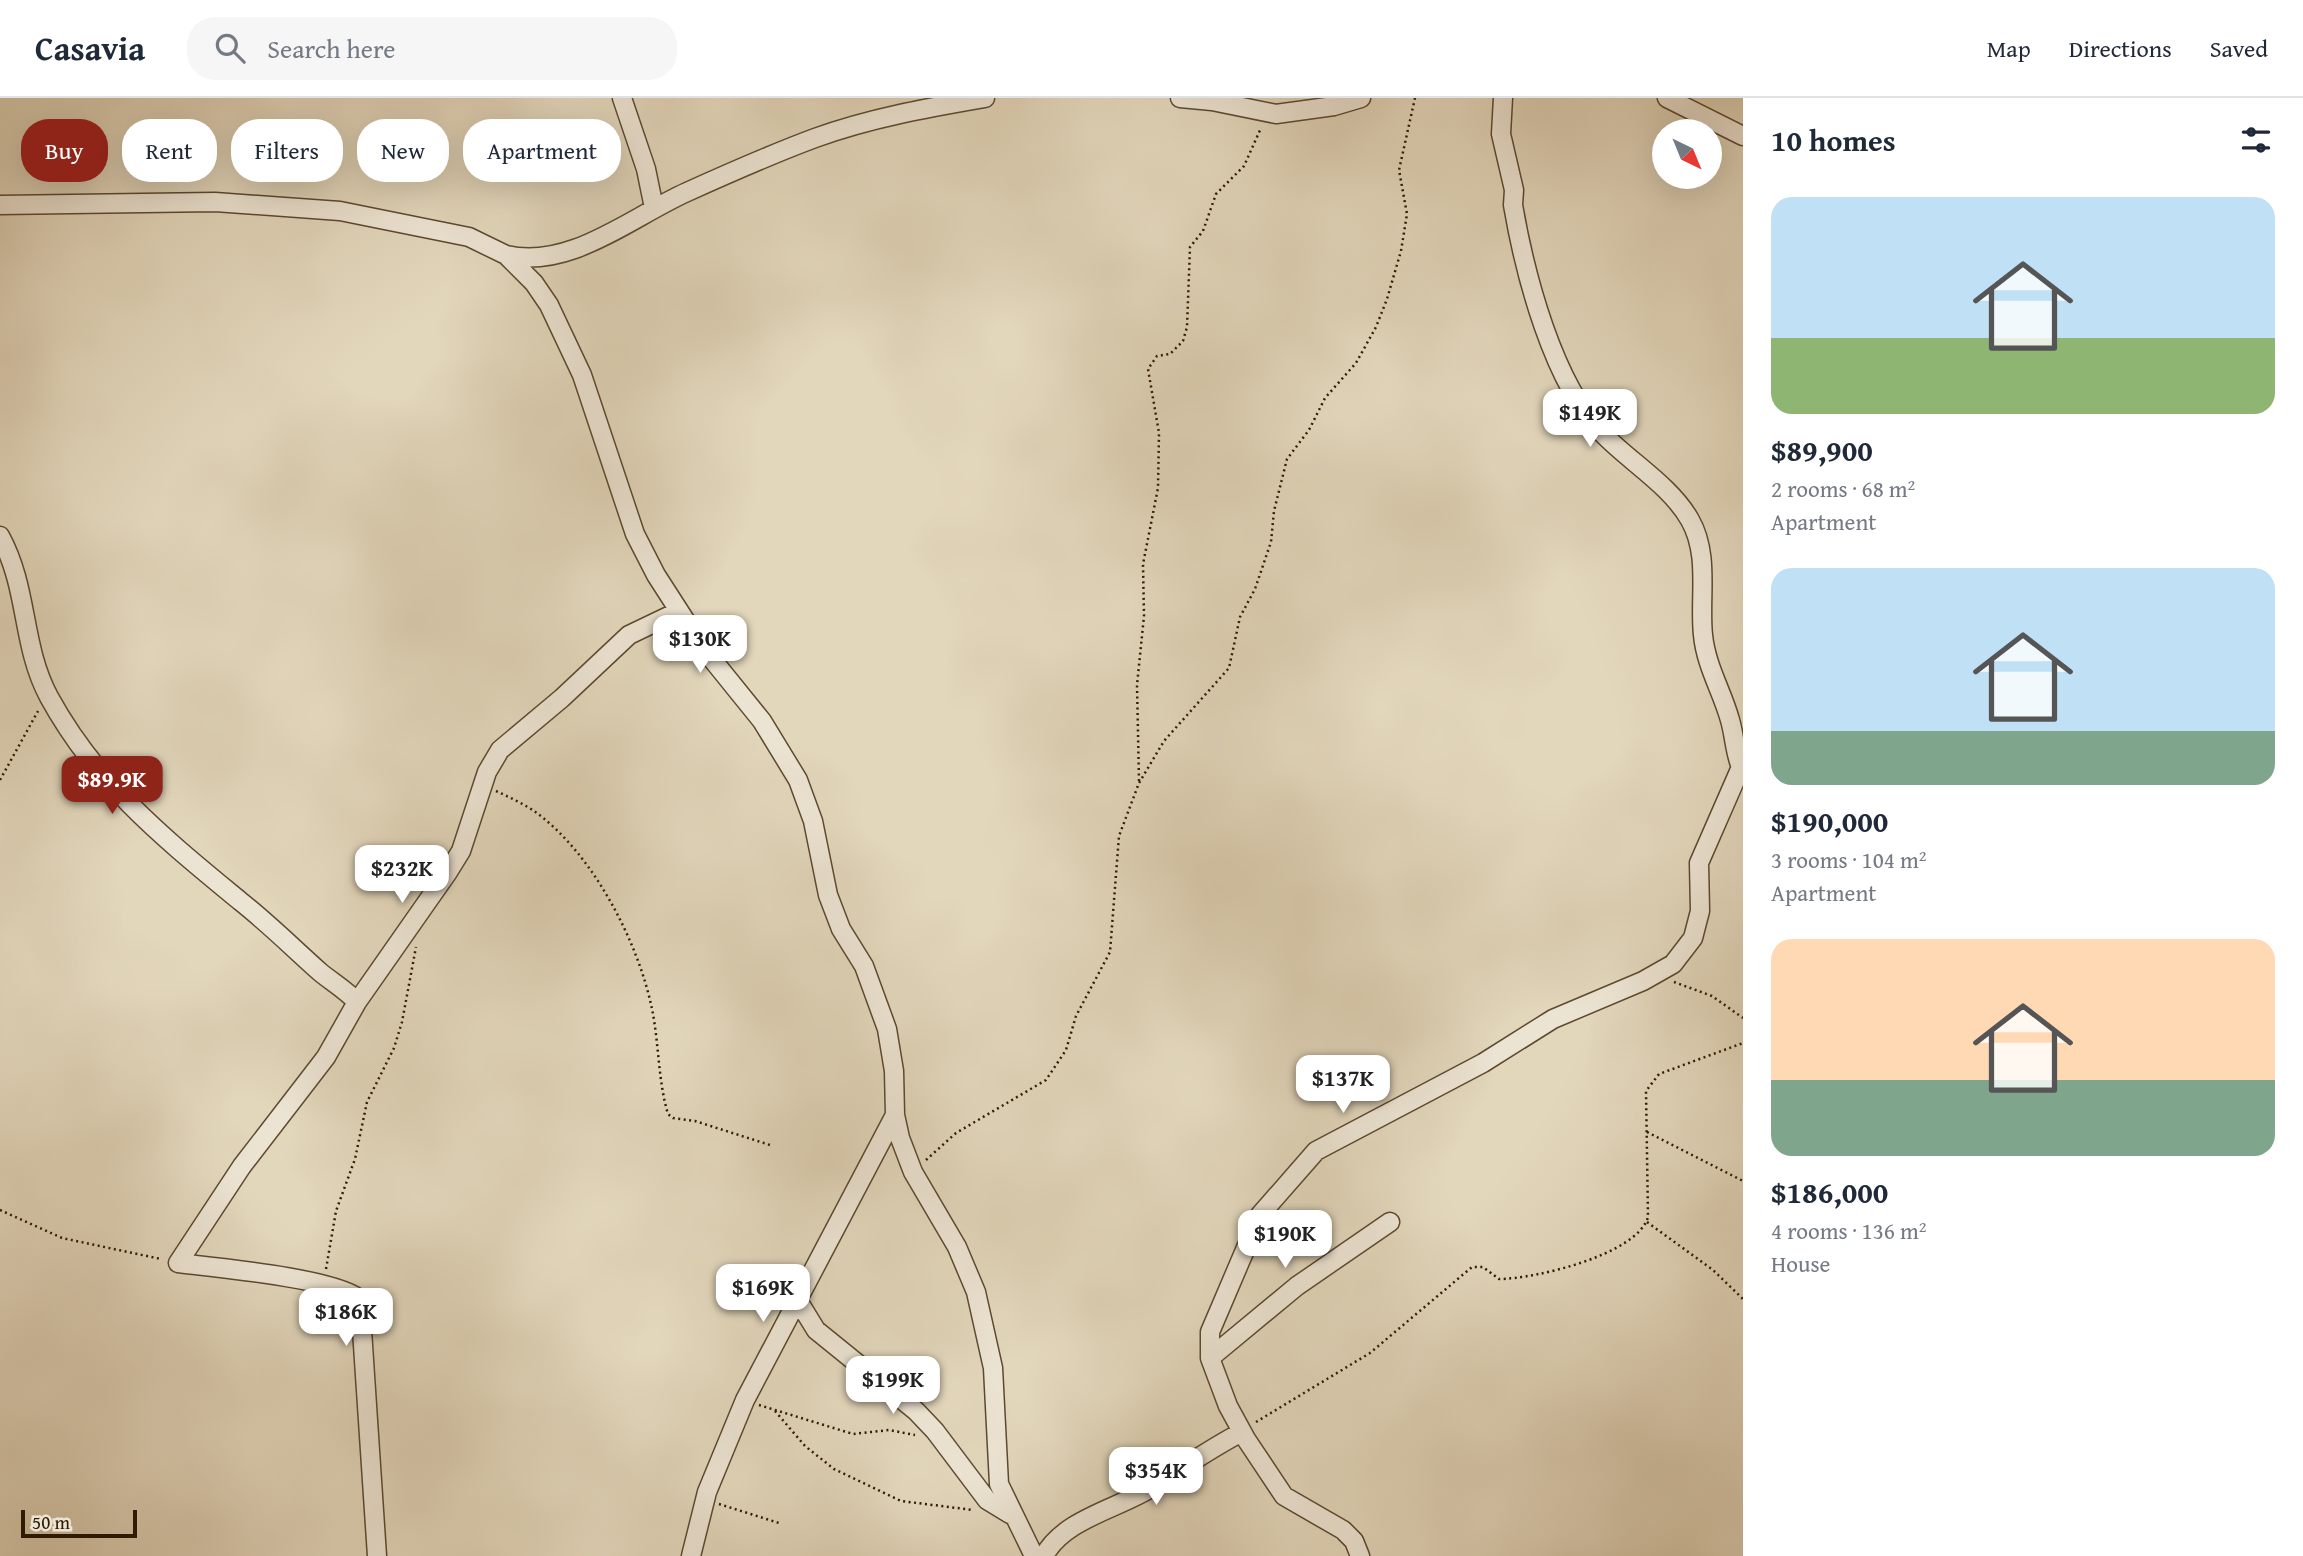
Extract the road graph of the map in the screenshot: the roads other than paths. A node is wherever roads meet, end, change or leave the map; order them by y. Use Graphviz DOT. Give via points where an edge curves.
graph roads {
  1 [pos="622,98"];
  2 [pos="985,98"];
  3 [pos="1180,98"];
  4 [pos="1361,98"];
  5 [pos="1503,98"];
  6 [pos="1667,98"];
  7 [pos="1743,136"];
  8 [pos="0,205"];
  9 [pos="654,208"];
  10 [pos="506,255"];
  11 [pos="0,536"];
  12 [pos="677,612"];
  13 [pos="1742,769"];
  14 [pos="357,1002"];
  15 [pos="895,1115"];
  16 [pos="1390,1222"];
  17 [pos="797,1299"];
  18 [pos="784,1324"];
  19 [pos="816,1330"];
  20 [pos="1210,1358"];
  21 [pos="1242,1432"];
  22 [pos="1010,1514"];
  23 [pos="377,1556"];
  24 [pos="691,1556"];
  25 [pos="1034,1556"];
  26 [pos="1044,1556"];
  27 [pos="1360,1556"];
  1 -- 9 [label="street"];
  2 -- 9 [label="street" via="883,117 816,138"];
  3 -- 4 [label="street" via="1276,114"];
  5 -- 13 [label="street" via="1501,134 1520,242 1540,317 1585,411 1690,520 1700,551 1703,635"];
  6 -- 7 [label="street"];
  8 -- 10 [label="street" via="203,202 340,211 469,237"];
  9 -- 10 [label="street" via="571,251 529,260"];
  10 -- 12 [label="street" via="534,283 554,316 582,375 635,534"];
  11 -- 14 [label="street" via="20,582 28,638 49,697 92,763 168,843"];
  12 -- 14 [label="street" via="629,635 500,750 492,761 461,851"];
  12 -- 15 [label="street" via="762,721 798,780 813,821 828,895 841,929 864,966 887,1029"];
  13 -- 20 [label="street" via="1699,863 1700,911 1693,938 1673,964 1553,1019 1483,1063 1316,1151 1260,1215 1210,1332"];
  14 -- 23 [label="street" via="326,1058 242,1166 178,1263 324,1286 354,1294 361,1304"];
  15 -- 17 [label="street"];
  15 -- 22 [label="street" via="913,1172 957,1247 979,1305 994,1381 999,1484"];
  16 -- 20 [label="street" via="1297,1286"];
  17 -- 18 [label="street"];
  17 -- 19 [label="street"];
  18 -- 19 [label="street"];
  18 -- 24 [label="street" via="706,1492"];
  19 -- 22 [label="street" via="898,1394 948,1447 987,1500"];
  20 -- 21 [label="street"];
  21 -- 26 [label="street" via="1148,1490 1069,1531"];
  21 -- 27 [label="street" via="1284,1496 1343,1530"];
  22 -- 25 [label="street"];
}
